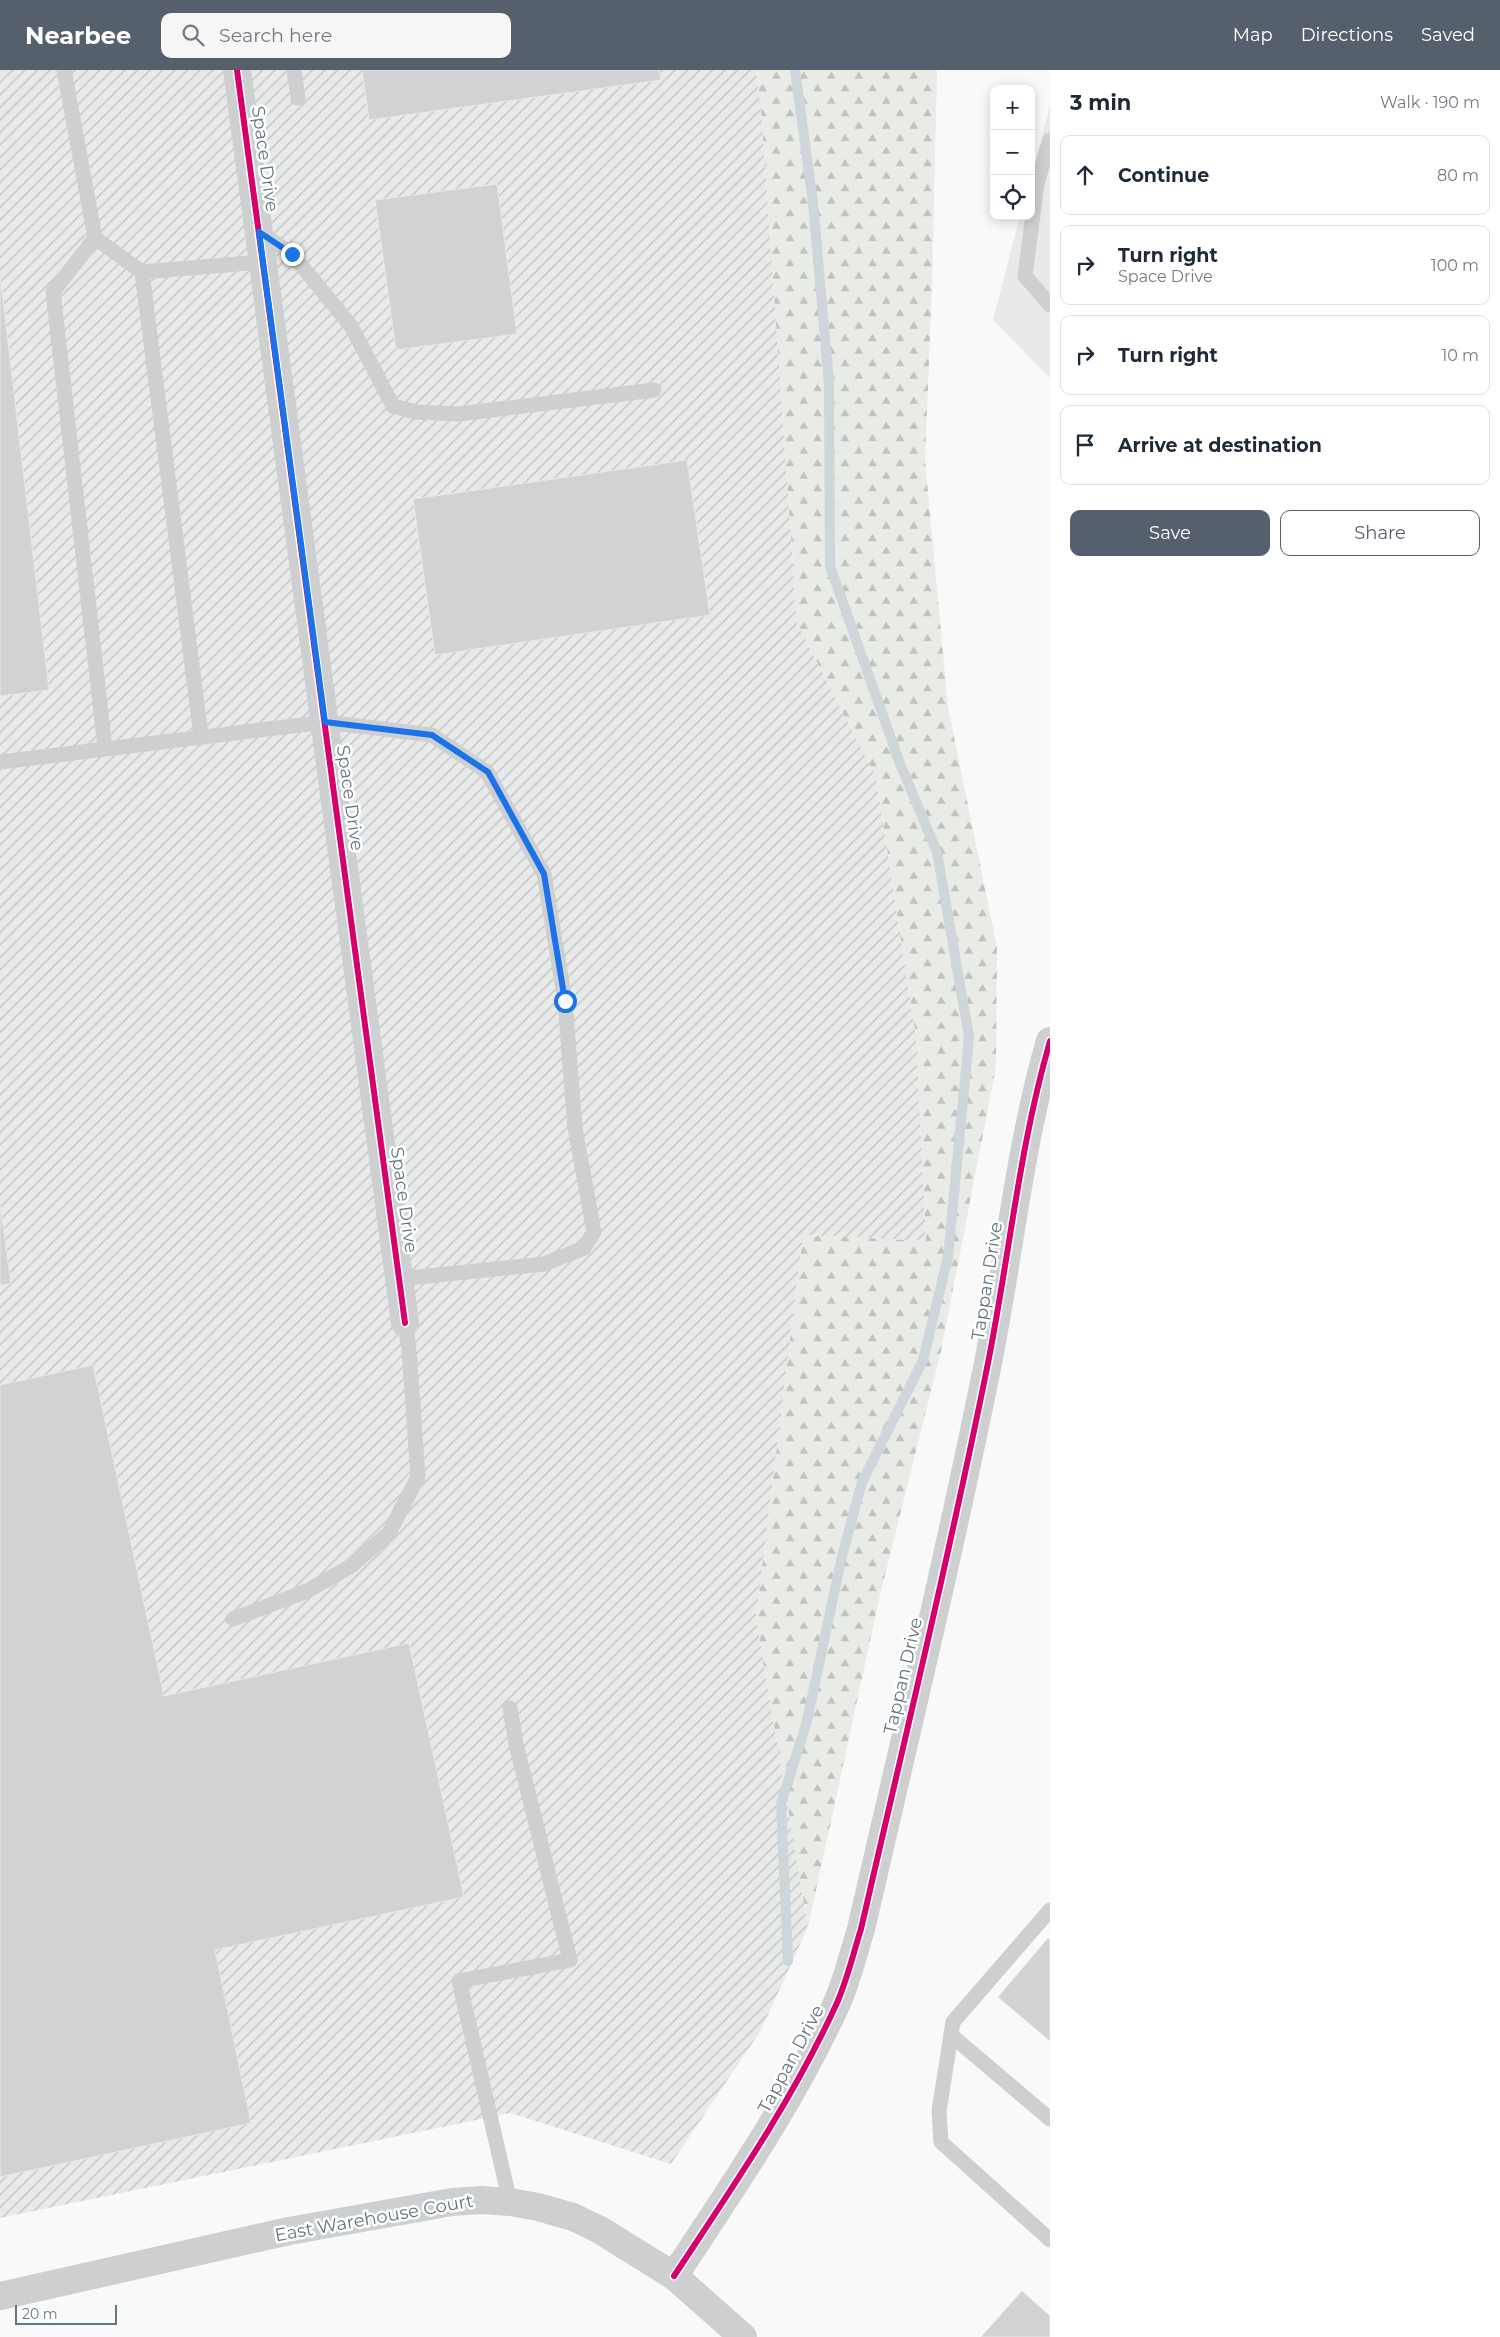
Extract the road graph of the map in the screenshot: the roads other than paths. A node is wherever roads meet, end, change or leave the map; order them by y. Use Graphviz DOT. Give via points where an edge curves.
graph roads {
  1 [pos="64,70"];
  2 [pos="237,70"];
  3 [pos="294,70"];
  4 [pos="298,98"];
  5 [pos="1050,140"];
  6 [pos="259,232"];
  7 [pos="95,238"];
  8 [pos="263,262"];
  9 [pos="142,272"];
  10 [pos="1050,305"];
  11 [pos="654,390"];
  12 [pos="325,722"];
  13 [pos="201,736"];
  14 [pos="105,748"];
  15 [pos="0,762"];
  16 [pos="1050,1041"];
  17 [pos="399,1279"];
  18 [pos="405,1323"];
  19 [pos="233,1619"];
  20 [pos="510,1708"];
  21 [pos="1050,1910"];
  22 [pos="951,2035"];
  23 [pos="1050,2119"];
  24 [pos="510,2202"];
  25 [pos="1050,2240"];
  26 [pos="674,2276"];
  27 [pos="0,2296"];
  28 [pos="743,2337"];
  1 -- 7 [label="lane"];
  2 -- 6 [label="street, Space Drive"];
  3 -- 4 [label="lane"];
  5 -- 10 [label="lane" via="1037,183 1025,276"];
  6 -- 8 [label="street, Space Drive"];
  6 -- 11 [label="lane" via="292,254 351,326 393,406 415,412 459,414"];
  7 -- 9 [label="lane"];
  7 -- 14 [label="lane" via="53,292"];
  8 -- 9 [label="lane"];
  8 -- 12 [label="street, Space Drive"];
  9 -- 13 [label="lane"];
  12 -- 13 [label="lane"];
  12 -- 17 [label="street, Space Drive"];
  12 -- 17 [label="lane" via="432,735 488,772 544,874 565,1001 575,1128 594,1232 584,1248 544,1264"];
  13 -- 14 [label="lane"];
  14 -- 15 [label="lane"];
  16 -- 26 [label="street, Tappan Drive" via="1022,1161 998,1316 971,1449 861,1929 837,2003 806,2068 768,2134"];
  17 -- 18 [label="street, Space Drive"];
  18 -- 19 [label="lane" via="418,1477 389,1533 351,1566 307,1591"];
  20 -- 24 [label="lane" via="516,1744 570,1960 459,1981"];
  21 -- 22 [label="lane" via="952,2022"];
  22 -- 23 [label="lane"];
  22 -- 25 [label="lane" via="940,2111 941,2142"];
  24 -- 26 [label="street, East Warehouse Court" via="573,2217"];
  24 -- 27 [label="street, East Warehouse Court" via="452,2202 289,2231"];
  26 -- 28 [label="street, East Warehouse Court"];
}
